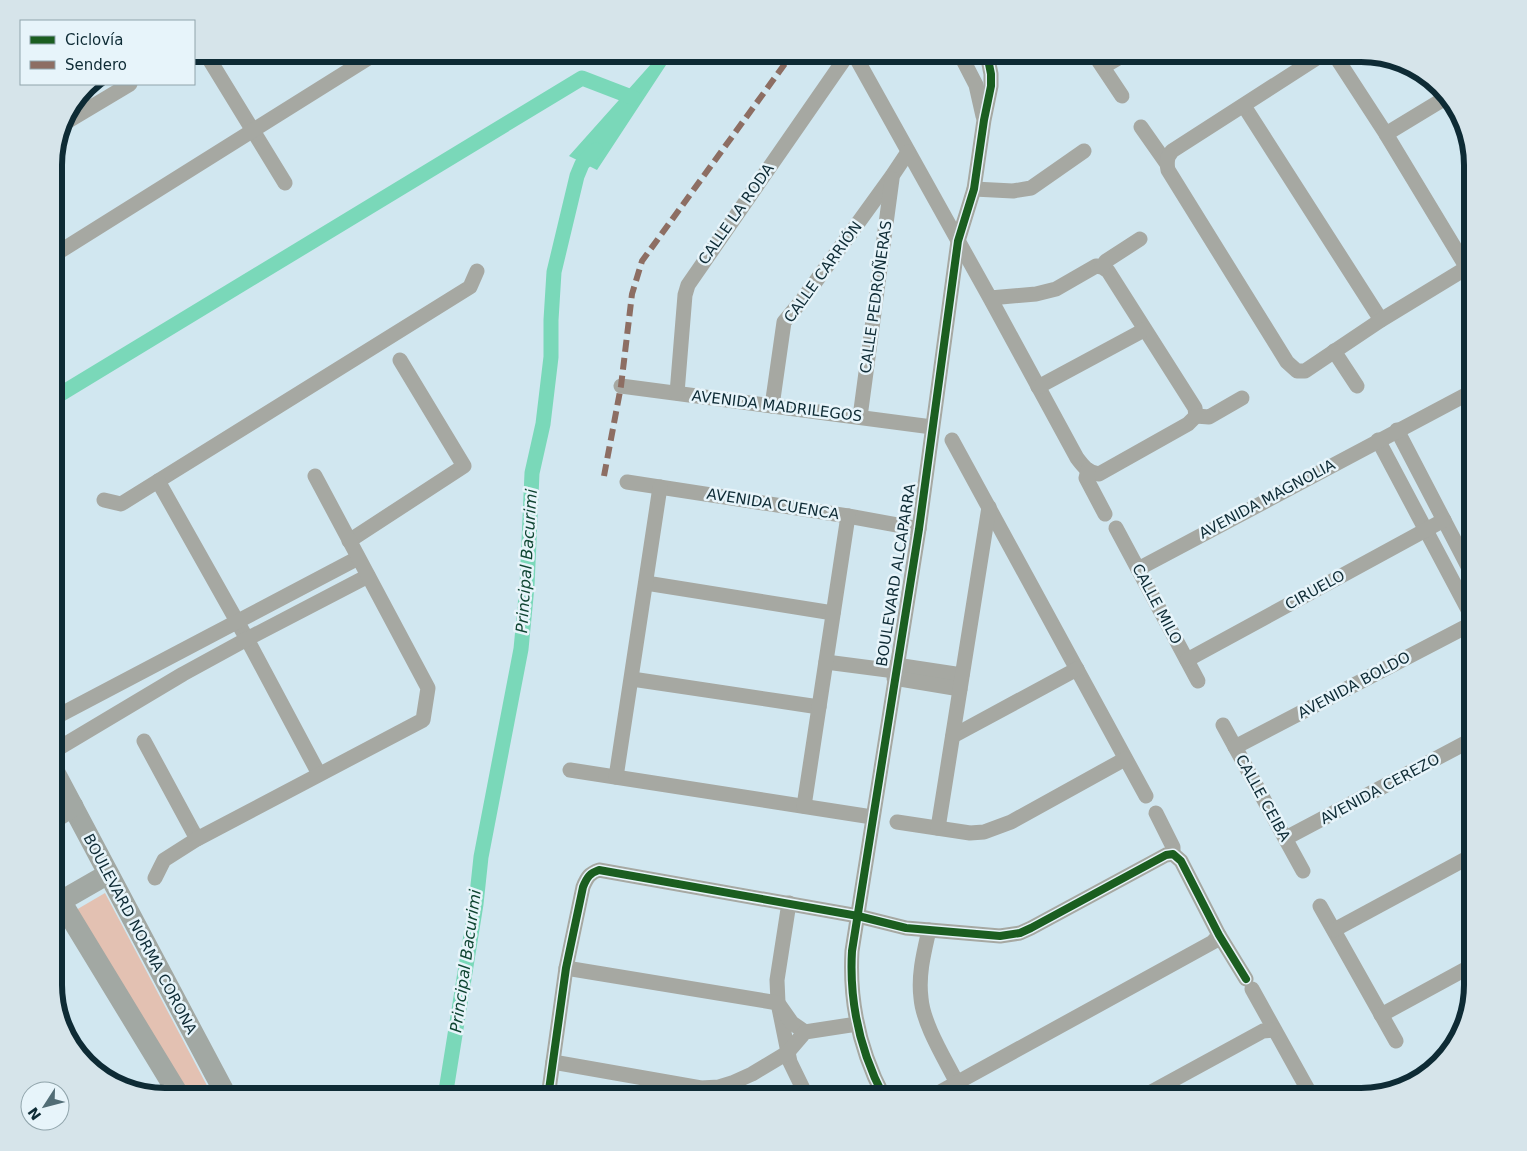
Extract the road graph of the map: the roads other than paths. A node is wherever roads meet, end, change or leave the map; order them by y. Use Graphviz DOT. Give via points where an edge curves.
graph roads {
  1 [pos="842,62"];
  2 [pos="859,62"];
  3 [pos="964,62"];
  4 [pos="989,62"];
  5 [pos="1100,62"];
  6 [pos="1111,62"];
  7 [pos="1311,62"];
  8 [pos="1339,62"];
  9 [pos="211,63"];
  10 [pos="361,63"];
  11 [pos="1103,67"];
  12 [pos="126,85"];
  13 [pos="110,89"];
  14 [pos="1122,96"];
  15 [pos="1441,100"];
  16 [pos="1244,106"];
  17 [pos="77,114"];
  18 [pos="984,120"];
  19 [pos="1141,127"];
  20 [pos="252,131"];
  21 [pos="1386,134"];
  22 [pos="1084,151"];
  23 [pos="908,152"];
  24 [pos="1167,164"];
  25 [pos="892,176"];
  26 [pos="285,183"];
  27 [pos="974,189"];
  28 [pos="1140,239"];
  29 [pos="958,240"];
  30 [pos="63,249"];
  31 [pos="1464,257"];
  32 [pos="1102,267"];
  33 [pos="1464,270"];
  34 [pos="477,271"];
  35 [pos="990,298"];
  36 [pos="1381,320"];
  37 [pos="1144,330"];
  38 [pos="1334,351"];
  39 [pos="400,360"];
  40 [pos="621,386"];
  41 [pos="1357,386"];
  42 [pos="1038,387"];
  43 [pos="677,394"];
  44 [pos="1464,396"];
  45 [pos="1242,398"];
  46 [pos="772,406"];
  47 [pos="1196,416"];
  48 [pos="860,417"];
  49 [pos="932,427"];
  50 [pos="1397,430"];
  51 [pos="952,440"];
  52 [pos="1378,440"];
  53 [pos="1088,470"];
  54 [pos="315,476"];
  55 [pos="158,481"];
  56 [pos="627,482"];
  57 [pos="660,487"];
  58 [pos="104,500"];
  59 [pos="989,507"];
  60 [pos="1105,514"];
  61 [pos="848,516"];
  62 [pos="1444,520"];
  63 [pos="1116,528"];
  64 [pos="919,529"];
  65 [pos="1426,530"];
  66 [pos="349,541"];
  67 [pos="358,558"];
  68 [pos="1464,559"];
  69 [pos="1138,569"];
  70 [pos="368,576"];
  71 [pos="646,584"];
  72 [pos="1464,604"];
  73 [pos="834,613"];
  74 [pos="238,622"];
  75 [pos="1464,626"];
  76 [pos="247,639"];
  77 [pos="1187,660"];
  78 [pos="826,662"];
  79 [pos="1077,669"];
  80 [pos="895,671"];
  81 [pos="632,680"];
  82 [pos="1198,681"];
  83 [pos="961,682"];
  84 [pos="819,707"];
  85 [pos="63,713"];
  86 [pos="1223,725"];
  87 [pos="953,736"];
  88 [pos="144,741"];
  89 [pos="1464,744"];
  90 [pos="63,746"];
  91 [pos="1235,747"];
  92 [pos="1126,759"];
  93 [pos="570,770"];
  94 [pos="319,774"];
  95 [pos="616,777"];
  96 [pos="63,787"];
  97 [pos="1146,796"];
  98 [pos="73,806"];
  99 [pos="804,806"];
  100 [pos="63,812"];
  101 [pos="1156,813"];
  102 [pos="872,817"];
  103 [pos="897,822"];
  104 [pos="938,828"];
  105 [pos="1286,838"];
  106 [pos="197,839"];
  107 [pos="1173,854"];
  108 [pos="1464,860"];
  109 [pos="1303,871"];
  110 [pos="108,874"];
  111 [pos="155,878"];
  112 [pos="63,896"];
  113 [pos="789,903"];
  114 [pos="1320,906"];
  115 [pos="63,910"];
  116 [pos="858,916"];
  117 [pos="929,930"];
  118 [pos="1334,930"];
  119 [pos="1219,935"];
  120 [pos="566,968"];
  121 [pos="1464,970"];
  122 [pos="778,1003"];
  123 [pos="1381,1014"];
  124 [pos="857,1024"];
  125 [pos="1274,1030"];
  126 [pos="804,1032"];
  127 [pos="1396,1041"];
  128 [pos="787,1052"];
  129 [pos="553,1062"];
  130 [pos="957,1083"];
  131 [pos="174,1088"];
  132 [pos="221,1088"];
  133 [pos="549,1088"];
  134 [pos="803,1088"];
  135 [pos="879,1088"];
  136 [pos="948,1088"];
  137 [pos="1158,1088"];
  138 [pos="1307,1088"];
  1 -- 43 [label="street, CALLE LA RODA" via="688,286"];
  2 -- 23 [label="street"];
  3 -- 18 [label="street, BOULEVARD ALCAPARRA" via="976,85"];
  4 -- 18 [label="street, BOULEVARD ALCAPARRA" via="991,86"];
  5 -- 11 [label="street"];
  6 -- 11 [label="street"];
  7 -- 16 [label="street"];
  8 -- 21 [label="street"];
  9 -- 20 [label="street"];
  10 -- 20 [label="street"];
  11 -- 14 [label="street"];
  12 -- 13 [label="street"];
  13 -- 17 [label="street"];
  15 -- 21 [label="street"];
  16 -- 24 [label="street" via="1172,151"];
  16 -- 36 [label="street"];
  18 -- 27 [label="street, BOULEVARD ALCAPARRA"];
  19 -- 24 [label="street"];
  20 -- 26 [label="street"];
  20 -- 30 [label="street"];
  21 -- 31 [label="street"];
  22 -- 27 [label="street" via="1031,188 1013,191"];
  23 -- 25 [label="street, CALLE CARRIÓN"];
  23 -- 29 [label="street"];
  24 -- 38 [label="street" via="1292,368 1305,371"];
  25 -- 46 [label="street, CALLE CARRIÓN" via="784,322"];
  25 -- 48 [label="street, CALLE PEDROÑERAS"];
  27 -- 29 [label="street, BOULEVARD ALCAPARRA"];
  28 -- 32 [label="street"];
  29 -- 35 [label="street"];
  29 -- 49 [label="street, BOULEVARD ALCAPARRA"];
  32 -- 35 [label="street" via="1096,266 1056,289"];
  32 -- 37 [label="street"];
  33 -- 36 [label="street"];
  34 -- 55 [label="street" via="470,287"];
  35 -- 42 [label="street"];
  36 -- 38 [label="street"];
  37 -- 42 [label="street"];
  37 -- 47 [label="street" via="1195,408"];
  38 -- 41 [label="street"];
  39 -- 66 [label="street" via="464,466"];
  40 -- 43 [label="street, AVENIDA MADRILEGOS"];
  42 -- 53 [label="street" via="1077,458"];
  43 -- 46 [label="street, AVENIDA MADRILEGOS"];
  44 -- 50 [label="street, AVENIDA MAGNOLIA"];
  45 -- 47 [label="street" via="1208,417"];
  46 -- 48 [label="street, AVENIDA MADRILEGOS"];
  47 -- 53 [label="street" via="1188,424 1099,474"];
  48 -- 49 [label="street, AVENIDA MADRILEGOS"];
  49 -- 64 [label="street, BOULEVARD ALCAPARRA"];
  50 -- 52 [label="street, AVENIDA MAGNOLIA"];
  50 -- 62 [label="street"];
  51 -- 59 [label="street"];
  52 -- 65 [label="street"];
  52 -- 69 [label="street, AVENIDA MAGNOLIA"];
  53 -- 60 [label="street" via="1086,478"];
  54 -- 66 [label="street"];
  55 -- 58 [label="street" via="120,504"];
  55 -- 74 [label="street"];
  56 -- 57 [label="street, AVENIDA CUENCA"];
  57 -- 61 [label="street, AVENIDA CUENCA"];
  57 -- 71 [label="street"];
  59 -- 79 [label="street"];
  59 -- 83 [label="street"];
  61 -- 64 [label="street, AVENIDA CUENCA"];
  61 -- 73 [label="street"];
  62 -- 65 [label="street, CIRUELO"];
  62 -- 68 [label="street"];
  63 -- 69 [label="street, CALLE MILO"];
  64 -- 80 [label="street, BOULEVARD ALCAPARRA"];
  65 -- 72 [label="street"];
  65 -- 77 [label="street, CIRUELO"];
  66 -- 67 [label="street"];
  67 -- 70 [label="street"];
  67 -- 74 [label="street"];
  69 -- 77 [label="street, CALLE MILO"];
  70 -- 76 [label="street"];
  70 -- 94 [label="street" via="428,688 423,720"];
  71 -- 73 [label="street"];
  71 -- 81 [label="street"];
  73 -- 78 [label="street"];
  74 -- 76 [label="street"];
  74 -- 85 [label="street"];
  75 -- 91 [label="street, AVENIDA BOLDO"];
  76 -- 90 [label="street"];
  76 -- 94 [label="street"];
  77 -- 82 [label="street, CALLE MILO"];
  78 -- 80 [label="street"];
  78 -- 84 [label="street"];
  79 -- 87 [label="street"];
  79 -- 92 [label="street"];
  80 -- 83 [label="street"];
  80 -- 102 [label="street, BOULEVARD ALCAPARRA"];
  81 -- 84 [label="street"];
  81 -- 95 [label="street"];
  83 -- 87 [label="street"];
  84 -- 99 [label="street"];
  86 -- 91 [label="street, CALLE CEIBA"];
  87 -- 104 [label="street"];
  88 -- 106 [label="street"];
  89 -- 105 [label="street, AVENIDA CEREZO"];
  91 -- 105 [label="street, CALLE CEIBA"];
  92 -- 97 [label="street"];
  92 -- 104 [label="street" via="1011,822 984,832"];
  93 -- 95 [label="street"];
  94 -- 106 [label="street"];
  95 -- 99 [label="street"];
  96 -- 98 [label="street, BOULEVARD NORMA CORONA"];
  98 -- 100 [label="street"];
  98 -- 110 [label="street, BOULEVARD NORMA CORONA"];
  99 -- 102 [label="street"];
  101 -- 107 [label="street" via="1174,847"];
  102 -- 116 [label="street, BOULEVARD ALCAPARRA"];
  103 -- 104 [label="street"];
  105 -- 109 [label="street, CALLE CEIBA"];
  106 -- 111 [label="street" via="164,860"];
  107 -- 117 [label="street" via="1020,932 1000,936"];
  107 -- 119 [label="street" via="1182,861"];
  108 -- 118 [label="street"];
  110 -- 112 [label="street"];
  110 -- 132 [label="street, BOULEVARD NORMA CORONA"];
  113 -- 116 [label="street"];
  113 -- 120 [label="street" via="599,870 592,872 583,887"];
  113 -- 122 [label="street" via="777,980"];
  114 -- 118 [label="street"];
  115 -- 131 [label="street"];
  116 -- 117 [label="street"];
  116 -- 124 [label="street, BOULEVARD ALCAPARRA" via="850,977"];
  117 -- 130 [label="street" via="921,969 920,999 929,1028"];
  118 -- 123 [label="street"];
  119 -- 125 [label="street"];
  119 -- 130 [label="street" via="1213,942"];
  120 -- 122 [label="street"];
  120 -- 129 [label="street"];
  121 -- 123 [label="street"];
  122 -- 126 [label="street" via="792,1023"];
  122 -- 128 [label="street"];
  123 -- 127 [label="street"];
  124 -- 126 [label="street"];
  124 -- 135 [label="street, BOULEVARD ALCAPARRA" via="870,1070"];
  125 -- 137 [label="street" via="1263,1031"];
  125 -- 138 [label="street"];
  126 -- 128 [label="street"];
  128 -- 129 [label="street" via="732,1084 701,1088"];
  128 -- 134 [label="street"];
  129 -- 133 [label="street"];
  130 -- 136 [label="street"];
}
